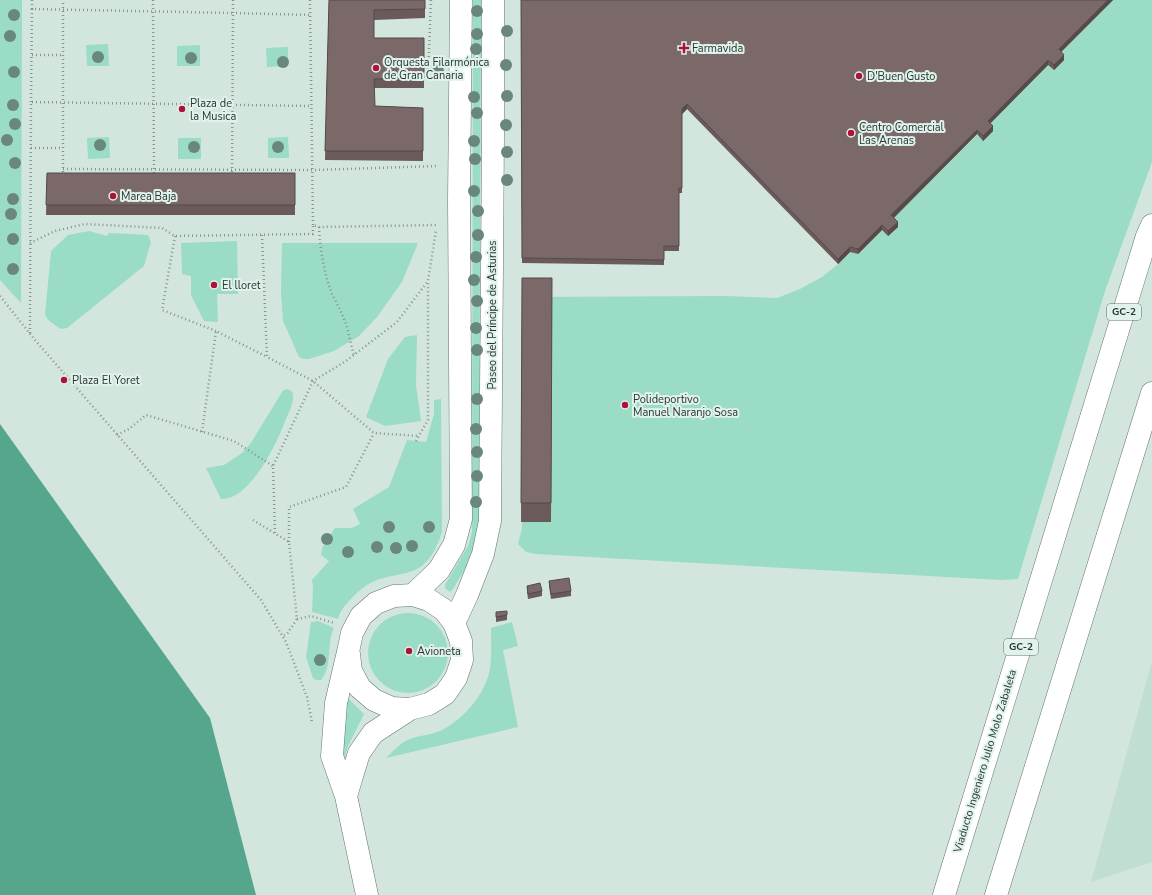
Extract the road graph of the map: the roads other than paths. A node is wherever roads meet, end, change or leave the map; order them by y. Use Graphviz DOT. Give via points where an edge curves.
graph roads {
  1 [pos="461,0"];
  2 [pos="493,0"];
  3 [pos="1152,225"];
  4 [pos="1152,393"];
  5 [pos="413,596"];
  6 [pos="454,623"];
  7 [pos="348,652"];
  8 [pos="410,709"];
  9 [pos="346,796"];
  10 [pos="366,895"];
  11 [pos="944,895"];
  12 [pos="996,895"];
  1 -- 5 [label="main road" via="461,519 454,545 439,570"];
  2 -- 6 [label="main road, Paseo del Príncipe de Asturias" via="490,521 483,554"];
  3 -- 11 [label="main road, Viaducto Ingeniero Julio Molo Zabaleta / GC-2"];
  4 -- 12 [label="main road"];
  5 -- 6 [label="main road" via="429,600 439,606"];
  5 -- 7 [label="main road" via="394,596 376,603 361,616 352,634"];
  6 -- 8 [label="main road" via="461,641 462,654 456,678 445,694 429,704"];
  7 -- 8 [label="main road" via="351,671 360,688 380,703 392,708"];
  7 -- 9 [label="main road" via="336,703 332,756"];
  8 -- 9 [label="main road" via="373,733 359,753"];
  9 -- 10 [label="main road"];
}
